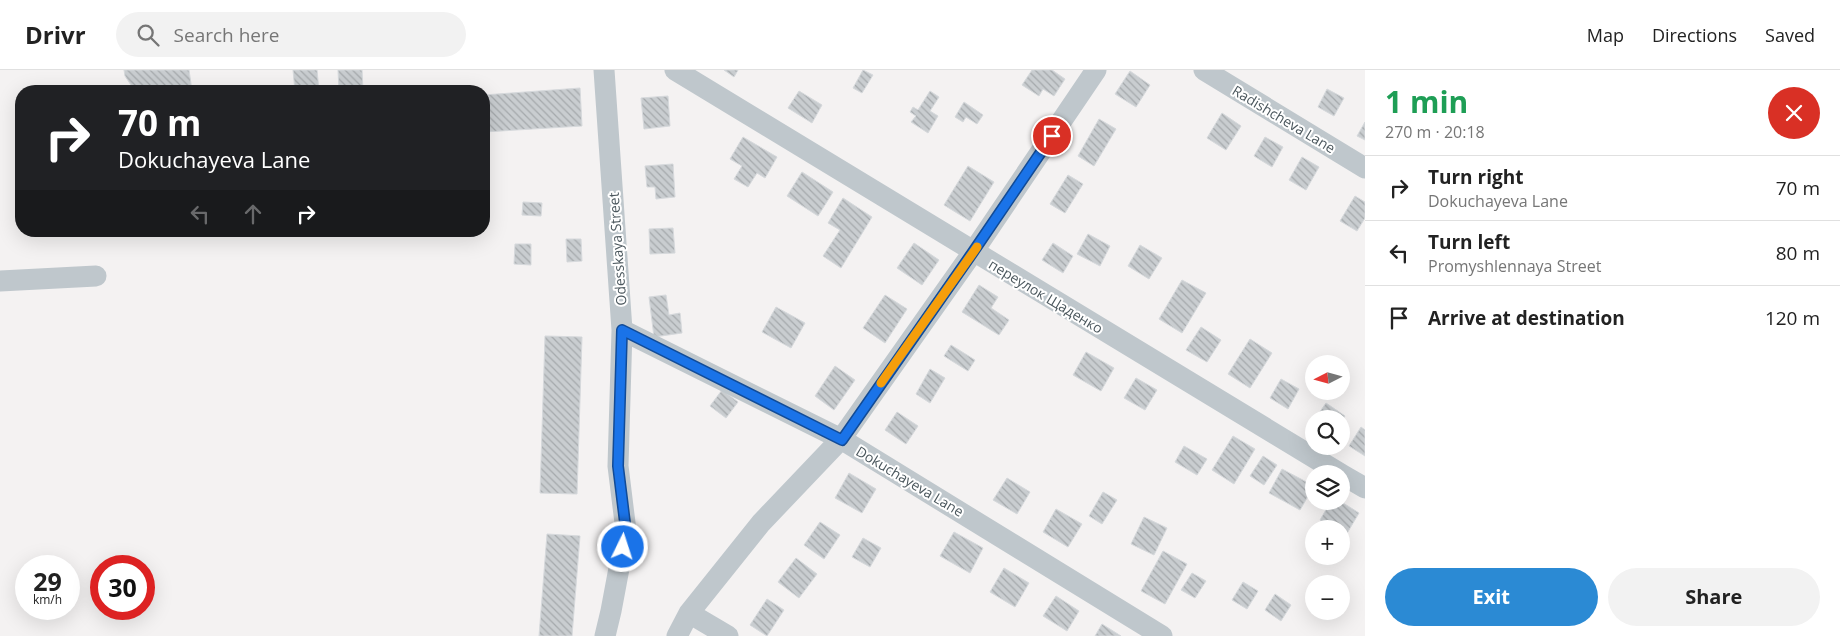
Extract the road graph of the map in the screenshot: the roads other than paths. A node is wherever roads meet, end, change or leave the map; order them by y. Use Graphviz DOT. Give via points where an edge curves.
graph roads {
  1 [pos="604,70"];
  2 [pos="675,70"];
  3 [pos="1096,70"];
  4 [pos="1204,70"];
  5 [pos="1365,168"];
  6 [pos="973,252"];
  7 [pos="96,276"];
  8 [pos="0,281"];
  9 [pos="622,330"];
  10 [pos="842,440"];
  11 [pos="1326,465"];
  12 [pos="1350,479"];
  13 [pos="1365,488"];
  14 [pos="689,613"];
  15 [pos="605,636"];
  16 [pos="677,636"];
  17 [pos="728,636"];
  18 [pos="1162,636"];
  1 -- 9 [label="street, Odesskaya Street"];
  2 -- 6 [label="street, переулок Щаденко"];
  3 -- 6 [label="street"];
  4 -- 5 [label="street, Radishcheva Lane"];
  6 -- 10 [label="street"];
  6 -- 11 [label="street, переулок Щаденко"];
  7 -- 8 [label="street"];
  9 -- 10 [label="street, Dokuchayeva Lane"];
  9 -- 15 [label="street, Odesskaya Street" via="618,466 626,531"];
  10 -- 14 [label="street" via="761,523"];
  10 -- 18 [label="street, Dokuchayeva Lane"];
  12 -- 13 [label="street, переулок Щаденко"];
  14 -- 16 [label="street"];
  14 -- 17 [label="street"];
}
